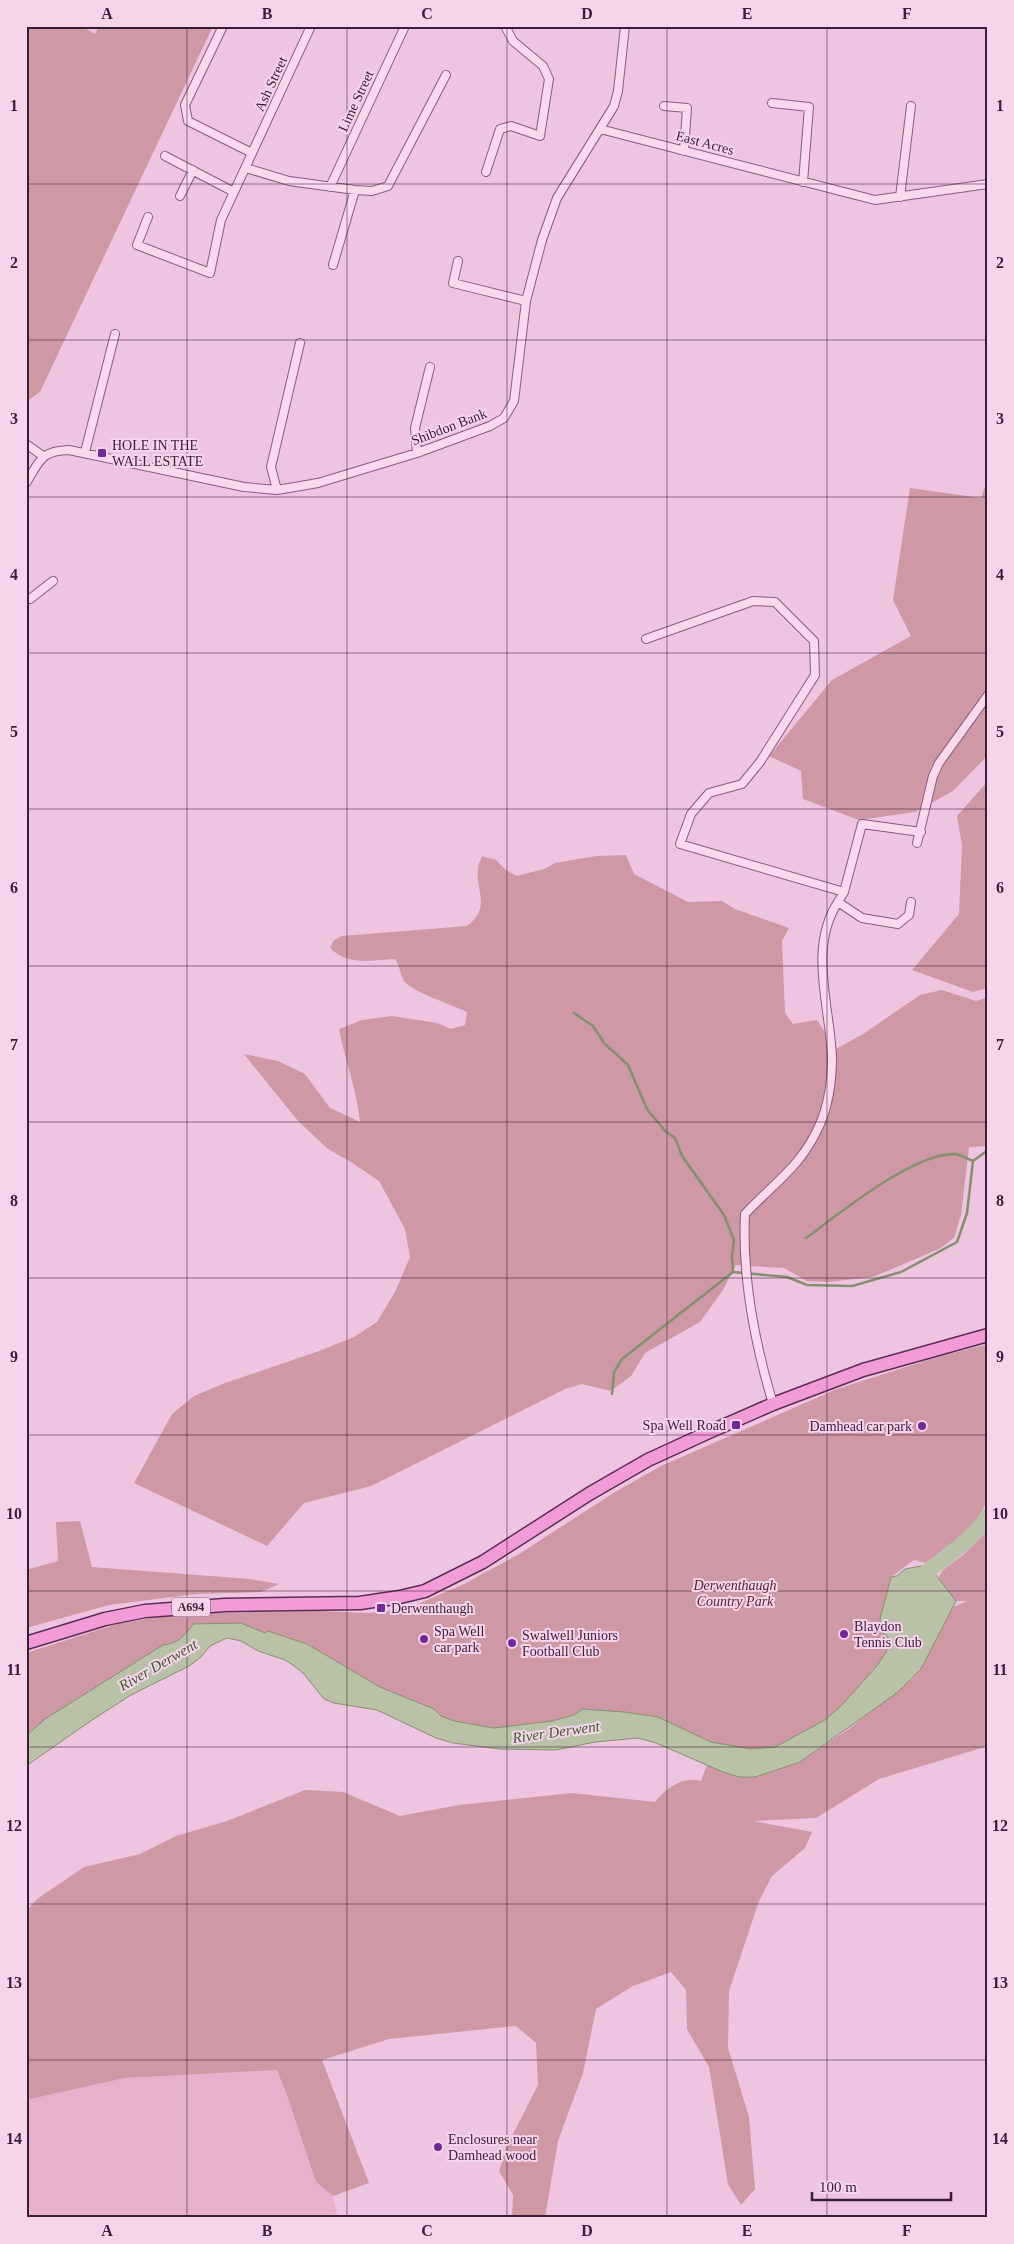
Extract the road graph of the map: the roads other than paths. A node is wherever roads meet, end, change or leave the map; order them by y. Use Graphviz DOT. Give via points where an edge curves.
graph roads {
  1 [pos="224,26"];
  2 [pos="311,26"];
  3 [pos="405,26"];
  4 [pos="505,26"];
  5 [pos="625,26"];
  6 [pos="446,75"];
  7 [pos="772,103"];
  8 [pos="664,106"];
  9 [pos="911,106"];
  10 [pos="600,129"];
  11 [pos="684,150"];
  12 [pos="252,153"];
  13 [pos="165,156"];
  14 [pos="246,168"];
  15 [pos="193,170"];
  16 [pos="486,172"];
  17 [pos="804,182"];
  18 [pos="988,184"];
  19 [pos="330,187"];
  20 [pos="355,190"];
  21 [pos="234,192"];
  22 [pos="180,196"];
  23 [pos="900,197"];
  24 [pos="148,217"];
  25 [pos="458,261"];
  26 [pos="333,265"];
  27 [pos="526,301"];
  28 [pos="115,334"];
  29 [pos="300,343"];
  30 [pos="430,367"];
  31 [pos="26,444"];
  32 [pos="85,452"];
  33 [pos="417,454"];
  34 [pos="43,456"];
  35 [pos="26,483"];
  36 [pos="277,490"];
  37 [pos="53,581"];
  38 [pos="26,597"];
  39 [pos="646,639"];
  40 [pos="988,695"];
  41 [pos="921,832"];
  42 [pos="917,843"];
  43 [pos="844,892"];
  44 [pos="838,902"];
  45 [pos="911,902"];
  46 [pos="988,1335"];
  47 [pos="774,1404"];
  48 [pos="26,1644"];
  1 -- 12 [label="street" via="185,105 185,114 188,121"];
  2 -- 12 [label="street, Ash Street"];
  3 -- 19 [label="street, Lime Street"];
  4 -- 16 [label="street" via="513,41 543,66 549,79 540,136 511,126 500,129"];
  5 -- 10 [label="street, Shibdon Bank" via="618,92 614,106"];
  6 -- 20 [label="street" via="388,186 372,191"];
  7 -- 17 [label="street" via="809,107"];
  8 -- 11 [label="street" via="687,108"];
  9 -- 23 [label="street"];
  10 -- 11 [label="street, East Acres"];
  10 -- 27 [label="street, Shibdon Bank" via="556,198"];
  11 -- 17 [label="street, East Acres"];
  12 -- 14 [label="street, Ash Street"];
  13 -- 15 [label="street"];
  14 -- 19 [label="street" via="289,181"];
  14 -- 21 [label="street, Ash Street"];
  15 -- 21 [label="street"];
  15 -- 22 [label="street"];
  17 -- 23 [label="street, East Acres" via="875,200"];
  18 -- 23 [label="street, East Acres"];
  19 -- 20 [label="street"];
  20 -- 26 [label="street"];
  21 -- 24 [label="street, Ash Street" via="222,220 210,274 137,245"];
  25 -- 27 [label="street" via="453,283"];
  27 -- 33 [label="street, Shibdon Bank" via="514,400 504,418"];
  28 -- 32 [label="street"];
  29 -- 36 [label="street" via="272,467"];
  30 -- 33 [label="street" via="415,428"];
  31 -- 34 [label="street"];
  32 -- 34 [label="street, Shibdon Bank" via="57,451"];
  32 -- 36 [label="street, Shibdon Bank" via="244,487"];
  33 -- 36 [label="street, Shibdon Bank" via="318,483"];
  34 -- 35 [label="street"];
  37 -- 38 [label="street" via="30,599"];
  39 -- 43 [label="street" via="753,601 775,602 814,641 816,675 760,762 742,784 709,793 691,814 680,844"];
  40 -- 41 [label="street" via="938,763"];
  41 -- 42 [label="street"];
  41 -- 43 [label="street" via="862,824"];
  43 -- 44 [label="street"];
  44 -- 45 [label="street" via="862,918 898,924 909,915"];
  44 -- 47 [label="street" via="828,916 822,943 825,1010 832,1057 830,1092 820,1124 804,1155 745,1214 749,1287 763,1369"];
  46 -- 47 [label="main road, A694" via="863,1370"];
  47 -- 48 [label="main road, A694" via="648,1460 483,1562 425,1591 354,1603 225,1605 145,1611 104,1619"];
}
